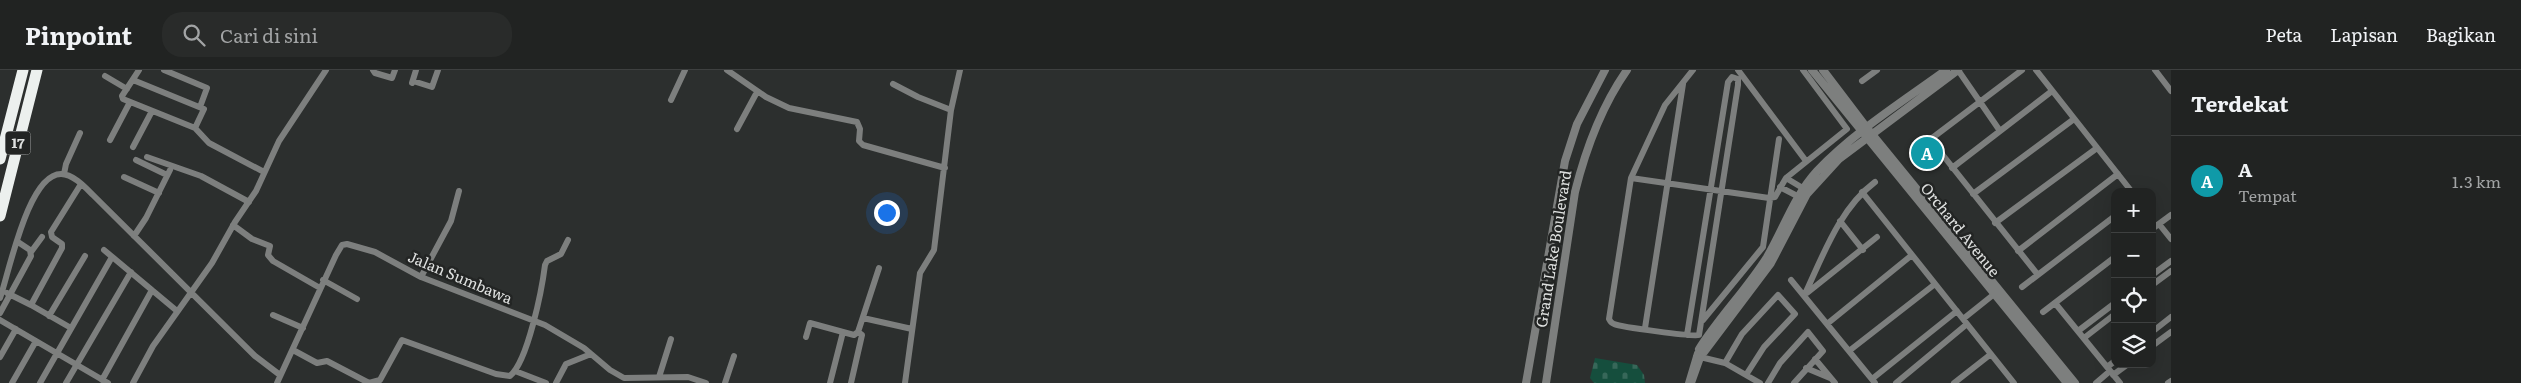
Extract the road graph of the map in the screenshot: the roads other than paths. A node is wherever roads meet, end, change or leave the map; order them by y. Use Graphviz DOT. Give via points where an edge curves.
graph roads {
  1 [pos="23,70"];
  2 [pos="37,70"];
  3 [pos="139,70"];
  4 [pos="164,70"];
  5 [pos="326,70"];
  6 [pos="373,70"];
  7 [pos="395,70"];
  8 [pos="416,70"];
  9 [pos="438,70"];
  10 [pos="685,70"];
  11 [pos="728,70"];
  12 [pos="960,70"];
  13 [pos="1605,70"];
  14 [pos="1628,70"];
  15 [pos="1693,70"];
  16 [pos="1738,70"];
  17 [pos="1803,70"];
  18 [pos="1812,70"];
  19 [pos="1823,70"];
  20 [pos="1877,70"];
  21 [pos="1946,70"];
  22 [pos="1958,70"];
  23 [pos="2022,70"];
  24 [pos="2036,70"];
  25 [pos="2155,70"];
  26 [pos="104,76"];
  27 [pos="133,80"];
  28 [pos="1862,81"];
  29 [pos="893,84"];
  30 [pos="1684,84"];
  31 [pos="127,89"];
  32 [pos="2052,91"];
  33 [pos="757,92"];
  34 [pos="2171,92"];
  35 [pos="671,100"];
  36 [pos="1979,101"];
  37 [pos="130,102"];
  38 [pos="200,107"];
  39 [pos="952,110"];
  40 [pos="152,111"];
  41 [pos="2074,119"];
  42 [pos="195,128"];
  43 [pos="737,129"];
  44 [pos="1867,132"];
  45 [pos="2000,132"];
  46 [pos="80,133"];
  47 [pos="1778,139"];
  48 [pos="1930,139"];
  49 [pos="110,140"];
  50 [pos="133,147"];
  51 [pos="2097,148"];
  52 [pos="1915,151"];
  53 [pos="147,157"];
  54 [pos="0,159"];
  55 [pos="136,160"];
  56 [pos="1806,161"];
  57 [pos="945,168"];
  58 [pos="1952,168"];
  59 [pos="264,172"];
  60 [pos="64,174"];
  61 [pos="2118,174"];
  62 [pos="124,177"];
  63 [pos="1631,178"];
  64 [pos="1786,178"];
  65 [pos="1875,182"];
  66 [pos="81,184"];
  67 [pos="1668,184"];
  68 [pos="1780,187"];
  69 [pos="2129,188"];
  70 [pos="1710,190"];
  71 [pos="1806,190"];
  72 [pos="459,191"];
  73 [pos="1721,192"];
  74 [pos="1862,192"];
  75 [pos="158,193"];
  76 [pos="1973,194"];
  77 [pos="1769,198"];
  78 [pos="1801,198"];
  79 [pos="249,202"];
  80 [pos="2171,215"];
  81 [pos="0,216"];
  82 [pos="2111,219"];
  83 [pos="1840,222"];
  84 [pos="1995,223"];
  85 [pos="2159,224"];
  86 [pos="233,225"];
  87 [pos="2156,226"];
  88 [pos="134,236"];
  89 [pos="42,237"];
  90 [pos="1877,237"];
  91 [pos="2171,239"];
  92 [pos="568,240"];
  93 [pos="18,242"];
  94 [pos="104,250"];
  95 [pos="1863,250"];
  96 [pos="2018,251"];
  97 [pos="31,252"];
  98 [pos="1912,255"];
  99 [pos="86,256"];
  100 [pos="112,257"];
  101 [pos="2111,260"];
  102 [pos="2171,261"];
  103 [pos="879,268"];
  104 [pos="2171,271"];
  105 [pos="131,272"];
  106 [pos="2156,272"];
  107 [pos="2038,275"];
  108 [pos="422,278"];
  109 [pos="323,280"];
  110 [pos="1791,280"];
  111 [pos="2156,282"];
  112 [pos="1935,284"];
  113 [pos="2022,287"];
  114 [pos="320,288"];
  115 [pos="152,290"];
  116 [pos="2,291"];
  117 [pos="192,292"];
  118 [pos="1997,293"];
  119 [pos="10,295"];
  120 [pos="1804,296"];
  121 [pos="0,298"];
  122 [pos="357,299"];
  123 [pos="2055,302"];
  124 [pos="30,305"];
  125 [pos="2111,306"];
  126 [pos="177,311"];
  127 [pos="1957,312"];
  128 [pos="2043,312"];
  129 [pos="0,313"];
  130 [pos="273,315"];
  131 [pos="49,316"];
  132 [pos="2111,317"];
  133 [pos="2171,317"];
  134 [pos="862,318"];
  135 [pos="0,320"];
  136 [pos="533,320"];
  137 [pos="1703,321"];
  138 [pos="1965,322"];
  139 [pos="1827,324"];
  140 [pos="71,328"];
  141 [pos="302,328"];
  142 [pos="1645,328"];
  143 [pos="16,329"];
  144 [pos="912,329"];
  145 [pos="2156,329"];
  146 [pos="2078,331"];
  147 [pos="843,332"];
  148 [pos="858,332"];
  149 [pos="2171,332"];
  150 [pos="1687,335"];
  151 [pos="806,337"];
  152 [pos="2084,338"];
  153 [pos="671,339"];
  154 [pos="36,341"];
  155 [pos="2156,343"];
  156 [pos="293,350"];
  157 [pos="1849,351"];
  158 [pos="57,353"];
  159 [pos="591,354"];
  160 [pos="1700,354"];
  161 [pos="1991,354"];
  162 [pos="734,356"];
  163 [pos="0,357"];
  164 [pos="1815,359"];
  165 [pos="1725,363"];
  166 [pos="77,365"];
  167 [pos="1806,368"];
  168 [pos="2112,368"];
  169 [pos="2118,368"];
  170 [pos="1530,369"];
  171 [pos="515,371"];
  172 [pos="2110,371"];
  173 [pos="280,375"];
  174 [pos="1746,375"];
  175 [pos="659,377"];
  176 [pos="100,381"];
  177 [pos="1833,381"];
  178 [pos="1873,381"];
  179 [pos="1545,382"];
  180 [pos="12,383"];
  181 [pos="40,383"];
  182 [pos="66,383"];
  183 [pos="134,383"];
  184 [pos="277,383"];
  185 [pos="369,383"];
  186 [pos="546,383"];
  187 [pos="556,383"];
  188 [pos="706,383"];
  189 [pos="725,383"];
  190 [pos="830,383"];
  191 [pos="851,383"];
  192 [pos="904,383"];
  193 [pos="1526,383"];
  194 [pos="1533,383"];
  195 [pos="1688,383"];
  196 [pos="1692,383"];
  197 [pos="1760,383"];
  198 [pos="1768,383"];
  199 [pos="1794,383"];
  200 [pos="1896,383"];
  201 [pos="1954,383"];
  202 [pos="2013,383"];
  203 [pos="2067,383"];
  204 [pos="2075,383"];
  205 [pos="2096,383"];
  206 [pos="2120,383"];
  1 -- 54 [label="highway, 17"];
  2 -- 81 [label="highway, 17"];
  3 -- 27 [label="street"];
  4 -- 38 [label="street" via="207,88"];
  5 -- 59 [label="street" via="279,141"];
  6 -- 7 [label="street" via="392,78"];
  8 -- 9 [label="street" via="413,83 432,87"];
  10 -- 35 [label="street"];
  11 -- 33 [label="street"];
  12 -- 39 [label="street"];
  13 -- 170 [label="street, Grand Lake Boulevard" via="1578,124 1565,161"];
  14 -- 179 [label="street, Grand Lake Boulevard" via="1605,106 1582,164"];
  15 -- 30 [label="street"];
  16 -- 56 [label="street"];
  17 -- 56 [label="street" via="1847,129"];
  18 -- 44 [label="street, Orchard Avenue"];
  19 -- 44 [label="street, Orchard Avenue"];
  20 -- 28 [label="street"];
  21 -- 44 [label="street"];
  22 -- 36 [label="street"];
  22 -- 44 [label="street"];
  23 -- 36 [label="street"];
  24 -- 32 [label="street"];
  25 -- 34 [label="street"];
  26 -- 31 [label="street"];
  27 -- 31 [label="street"];
  27 -- 38 [label="street"];
  29 -- 39 [label="street"];
  30 -- 63 [label="street" via="1665,105"];
  30 -- 67 [label="street"];
  31 -- 37 [label="street" via="122,99"];
  32 -- 41 [label="street"];
  32 -- 45 [label="street"];
  33 -- 43 [label="street"];
  33 -- 57 [label="street" via="796,111 857,122 859,142 863,145"];
  36 -- 45 [label="street"];
  36 -- 48 [label="street"];
  37 -- 40 [label="street"];
  37 -- 49 [label="street"];
  38 -- 42 [label="street" via="204,109"];
  39 -- 57 [label="street"];
  40 -- 42 [label="street"];
  40 -- 50 [label="street"];
  41 -- 51 [label="street"];
  41 -- 76 [label="street"];
  42 -- 59 [label="street" via="209,143"];
  44 -- 71 [label="street"];
  44 -- 118 [label="street, Orchard Avenue"];
  45 -- 58 [label="street"];
  46 -- 60 [label="street"];
  47 -- 77 [label="street"];
  48 -- 52 [label="street"];
  48 -- 58 [label="street"];
  51 -- 61 [label="street"];
  51 -- 84 [label="street"];
  53 -- 79 [label="street" via="200,176"];
  55 -- 75 [label="street" via="168,172"];
  56 -- 64 [label="street"];
  57 -- 144 [label="street" via="933,254 920,271"];
  58 -- 76 [label="street"];
  59 -- 79 [label="street"];
  60 -- 66 [label="street"];
  60 -- 93 [label="street" via="50,177 36,193"];
  61 -- 69 [label="street"];
  61 -- 96 [label="street"];
  62 -- 75 [label="street"];
  63 -- 67 [label="street"];
  63 -- 142 [label="street" via="1608,319 1614,324"];
  64 -- 68 [label="street"];
  64 -- 71 [label="street"];
  65 -- 74 [label="street"];
  66 -- 88 [label="street"];
  66 -- 124 [label="street" via="51,232 62,248"];
  67 -- 70 [label="street"];
  67 -- 142 [label="street"];
  68 -- 77 [label="street" via="1775,196"];
  68 -- 78 [label="street"];
  70 -- 73 [label="street"];
  70 -- 73 [label="street" via="1728,82 1732,77 1738,79 1738,86"];
  70 -- 150 [label="street"];
  71 -- 78 [label="street"];
  72 -- 108 [label="street" via="451,221"];
  73 -- 77 [label="street"];
  73 -- 137 [label="street"];
  74 -- 83 [label="street"];
  74 -- 98 [label="street"];
  75 -- 88 [label="street"];
  76 -- 84 [label="street"];
  77 -- 137 [label="street" via="1763,247"];
  78 -- 160 [label="street" via="1771,264"];
  79 -- 86 [label="street"];
  80 -- 85 [label="street"];
  82 -- 107 [label="street"];
  83 -- 95 [label="street"];
  83 -- 120 [label="street"];
  84 -- 96 [label="street"];
  85 -- 87 [label="street"];
  85 -- 91 [label="street"];
  86 -- 114 [label="street" via="252,239 270,246 268,255 273,261"];
  86 -- 117 [label="street"];
  88 -- 117 [label="street"];
  89 -- 97 [label="street"];
  90 -- 95 [label="street"];
  92 -- 136 [label="street" via="561,254 545,265"];
  93 -- 97 [label="street"];
  93 -- 116 [label="street"];
  94 -- 100 [label="street"];
  95 -- 120 [label="street"];
  96 -- 107 [label="street"];
  97 -- 119 [label="street"];
  98 -- 112 [label="street"];
  98 -- 139 [label="street"];
  99 -- 131 [label="street"];
  100 -- 105 [label="street"];
  100 -- 140 [label="street"];
  101 -- 123 [label="street"];
  102 -- 106 [label="street"];
  103 -- 134 [label="street"];
  104 -- 111 [label="street"];
  105 -- 115 [label="street"];
  105 -- 166 [label="street"];
  107 -- 113 [label="street"];
  108 -- 109 [label="street, Jalan Sumbawa" via="375,252 347,244 341,247"];
  108 -- 136 [label="street, Jalan Sumbawa"];
  109 -- 114 [label="street, Jalan Sumbawa"];
  109 -- 122 [label="street"];
  110 -- 120 [label="street"];
  112 -- 127 [label="street"];
  112 -- 157 [label="street"];
  114 -- 141 [label="street, Jalan Sumbawa"];
  115 -- 126 [label="street"];
  115 -- 176 [label="street"];
  116 -- 119 [label="street"];
  116 -- 121 [label="street"];
  117 -- 126 [label="street"];
  117 -- 173 [label="street" via="255,356"];
  118 -- 138 [label="street"];
  118 -- 203 [label="street, Orchard Avenue"];
  118 -- 204 [label="street, Orchard Avenue"];
  119 -- 124 [label="street"];
  119 -- 129 [label="street"];
  120 -- 139 [label="street"];
  123 -- 128 [label="street"];
  123 -- 146 [label="street"];
  124 -- 131 [label="street"];
  125 -- 146 [label="street"];
  126 -- 183 [label="street" via="153,346"];
  127 -- 138 [label="street"];
  127 -- 178 [label="street"];
  130 -- 141 [label="street"];
  131 -- 140 [label="street"];
  132 -- 152 [label="street"];
  133 -- 145 [label="street"];
  134 -- 144 [label="street"];
  134 -- 148 [label="street"];
  135 -- 143 [label="street"];
  136 -- 159 [label="street, Jalan Sumbawa"];
  136 -- 171 [label="street"];
  137 -- 150 [label="street" via="1699,336"];
  138 -- 161 [label="street"];
  138 -- 200 [label="street"];
  139 -- 157 [label="street"];
  140 -- 158 [label="street"];
  141 -- 156 [label="street, Jalan Sumbawa"];
  142 -- 150 [label="street"];
  143 -- 154 [label="street"];
  143 -- 163 [label="street"];
  144 -- 192 [label="street"];
  146 -- 152 [label="street"];
  147 -- 148 [label="street" via="854,335"];
  147 -- 151 [label="street" via="810,323"];
  147 -- 190 [label="street"];
  148 -- 191 [label="street" via="862,335"];
  149 -- 155 [label="street"];
  152 -- 172 [label="street"];
  153 -- 175 [label="street"];
  154 -- 158 [label="street"];
  154 -- 180 [label="street"];
  156 -- 173 [label="street, Jalan Sumbawa"];
  156 -- 185 [label="street" via="314,362 327,361"];
  157 -- 178 [label="street"];
  158 -- 166 [label="street"];
  158 -- 181 [label="street"];
  159 -- 175 [label="street, Jalan Sumbawa" via="624,378"];
  159 -- 187 [label="street" via="566,364"];
  160 -- 165 [label="street"];
  160 -- 195 [label="street"];
  160 -- 196 [label="street"];
  161 -- 201 [label="street"];
  161 -- 202 [label="street"];
  162 -- 189 [label="street"];
  164 -- 167 [label="street"];
  164 -- 177 [label="street"];
  164 -- 198 [label="street" via="1823,351 1808,332 1780,363"];
  165 -- 174 [label="street"];
  165 -- 174 [label="street" via="1742,334 1778,295 1794,314 1764,347"];
  166 -- 176 [label="street"];
  166 -- 182 [label="street"];
  167 -- 177 [label="street"];
  167 -- 199 [label="street"];
  168 -- 172 [label="street"];
  169 -- 172 [label="street"];
  170 -- 193 [label="street, Grand Lake Boulevard"];
  170 -- 194 [label="street"];
  171 -- 185 [label="street" via="510,376 499,376 402,340 380,380"];
  171 -- 186 [label="street"];
  172 -- 205 [label="street"];
  172 -- 206 [label="street"];
  173 -- 184 [label="street, Jalan Sumbawa"];
  174 -- 197 [label="street"];
  175 -- 188 [label="street, Jalan Sumbawa" via="688,377"];
}
